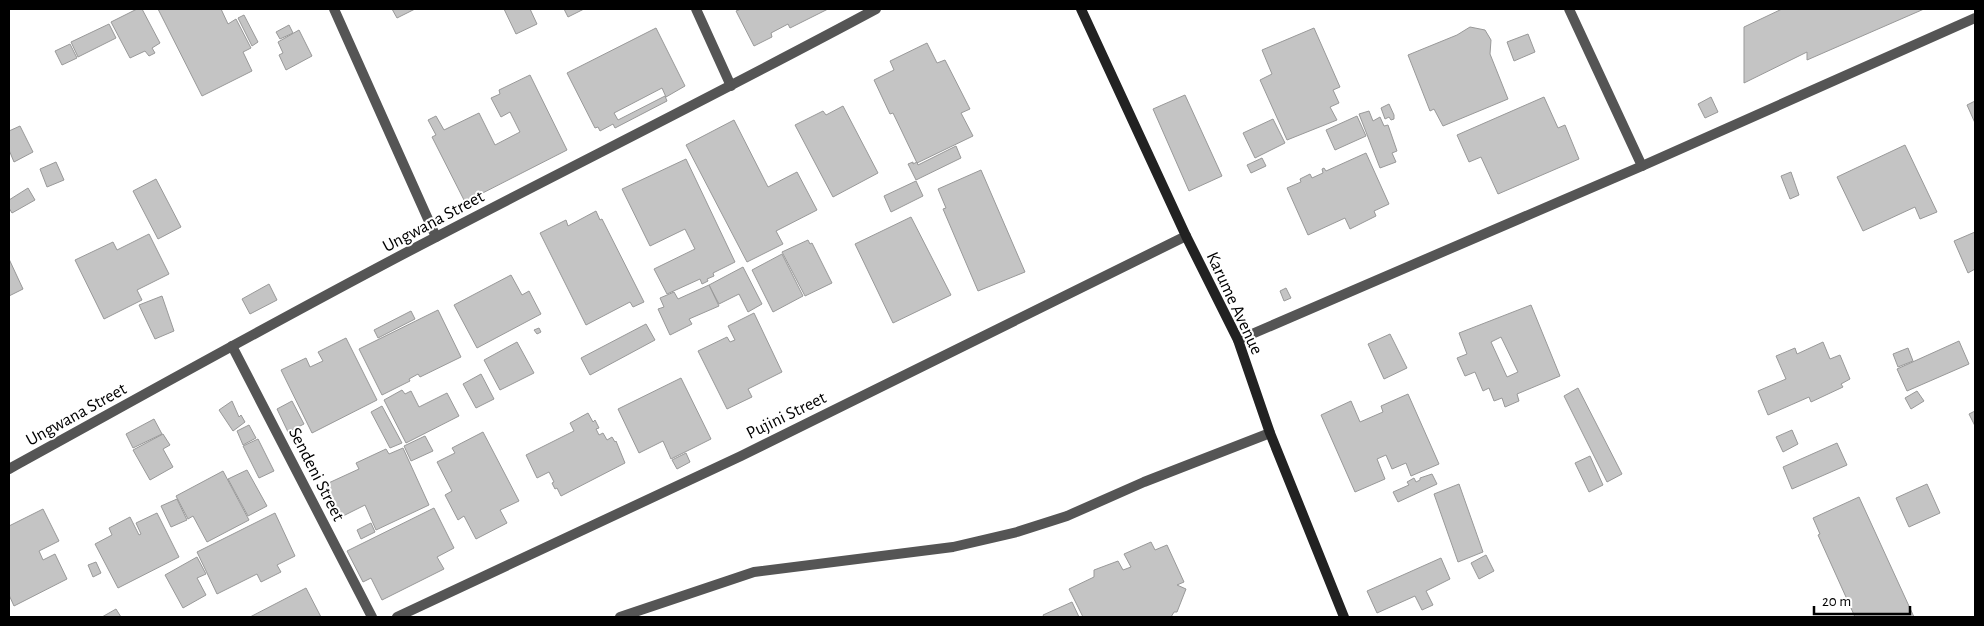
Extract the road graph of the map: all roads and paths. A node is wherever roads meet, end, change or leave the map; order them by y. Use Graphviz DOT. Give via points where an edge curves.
graph roads {
  1 [pos="334,9"];
  2 [pos="696,9"];
  3 [pos="876,9"];
  4 [pos="1081,9"];
  5 [pos="1569,9"];
  6 [pos="1975,18"];
  7 [pos="731,86"];
  8 [pos="1642,166"];
  9 [pos="1186,236"];
  10 [pos="436,237"];
  11 [pos="1238,340"];
  12 [pos="232,346"];
  13 [pos="1270,433"];
  14 [pos="9,469"];
  15 [pos="372,617"];
  16 [pos="398,617"];
  17 [pos="620,617"];
  18 [pos="1344,617"];
  1 -- 10 [label="street"];
  2 -- 7 [label="street"];
  3 -- 7 [label="street, Ungwana Street"];
  4 -- 9 [label="main road, Karume Avenue"];
  5 -- 8 [label="street"];
  6 -- 8 [label="street"];
  7 -- 10 [label="street, Ungwana Street"];
  8 -- 11 [label="street"];
  9 -- 11 [label="main road, Karume Avenue"];
  9 -- 16 [label="street, Pujini Street" via="741,456"];
  10 -- 12 [label="street, Ungwana Street"];
  11 -- 13 [label="main road, Karume Avenue"];
  12 -- 14 [label="street, Ungwana Street"];
  12 -- 15 [label="street, Sendeni Street"];
  13 -- 17 [label="street" via="1144,482 1068,516 1017,532 953,547 754,572"];
  13 -- 18 [label="main road, Karume Avenue"];
}
